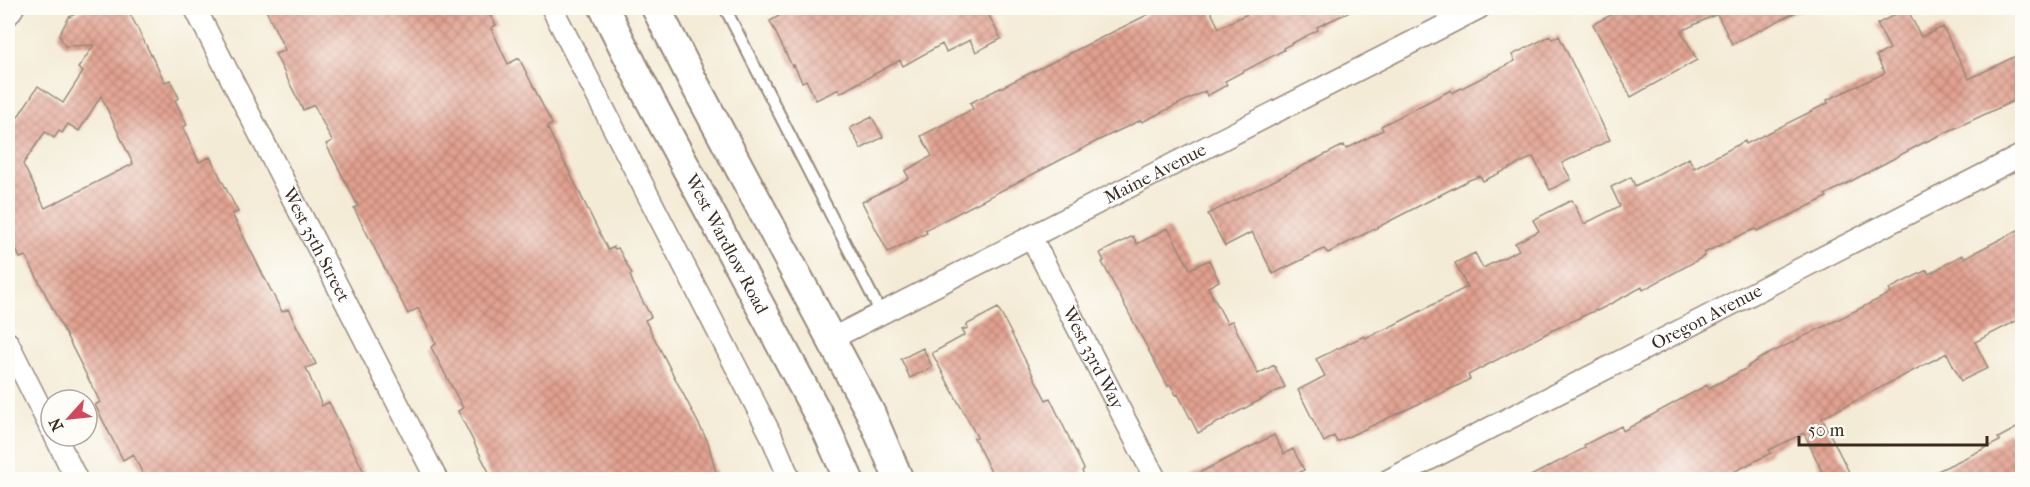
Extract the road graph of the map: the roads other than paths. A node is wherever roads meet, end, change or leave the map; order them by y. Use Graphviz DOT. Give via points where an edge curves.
graph roads {
  1 [pos="13,8"];
  2 [pos="195,8"];
  3 [pos="552,8"];
  4 [pos="604,8"];
  5 [pos="656,8"];
  6 [pos="725,8"];
  7 [pos="1479,8"];
  8 [pos="8,15"];
  9 [pos="2022,154"];
  10 [pos="1031,237"];
  11 [pos="881,313"];
  12 [pos="831,339"];
  13 [pos="8,343"];
  14 [pos="39,405"];
  15 [pos="61,448"];
  16 [pos="77,480"];
  17 [pos="437,480"];
  18 [pos="790,480"];
  19 [pos="849,480"];
  20 [pos="899,480"];
  21 [pos="1156,480"];
  22 [pos="1389,480"];
  1 -- 8 [label="street"];
  2 -- 17 [label="street, West 35th Street"];
  3 -- 18 [label="street" via="766,425"];
  4 -- 19 [label="main road, West Wardlow Road" via="828,433"];
  5 -- 12 [label="main road"];
  6 -- 11 [label="lane"];
  7 -- 10 [label="street, Maine Avenue"];
  9 -- 22 [label="street, Oregon Avenue"];
  10 -- 11 [label="street, Maine Avenue"];
  10 -- 21 [label="street, West 33rd Way"];
  11 -- 12 [label="street, Maine Avenue"];
  12 -- 20 [label="main road" via="870,412"];
  13 -- 14 [label="street"];
  15 -- 16 [label="street"];
}
